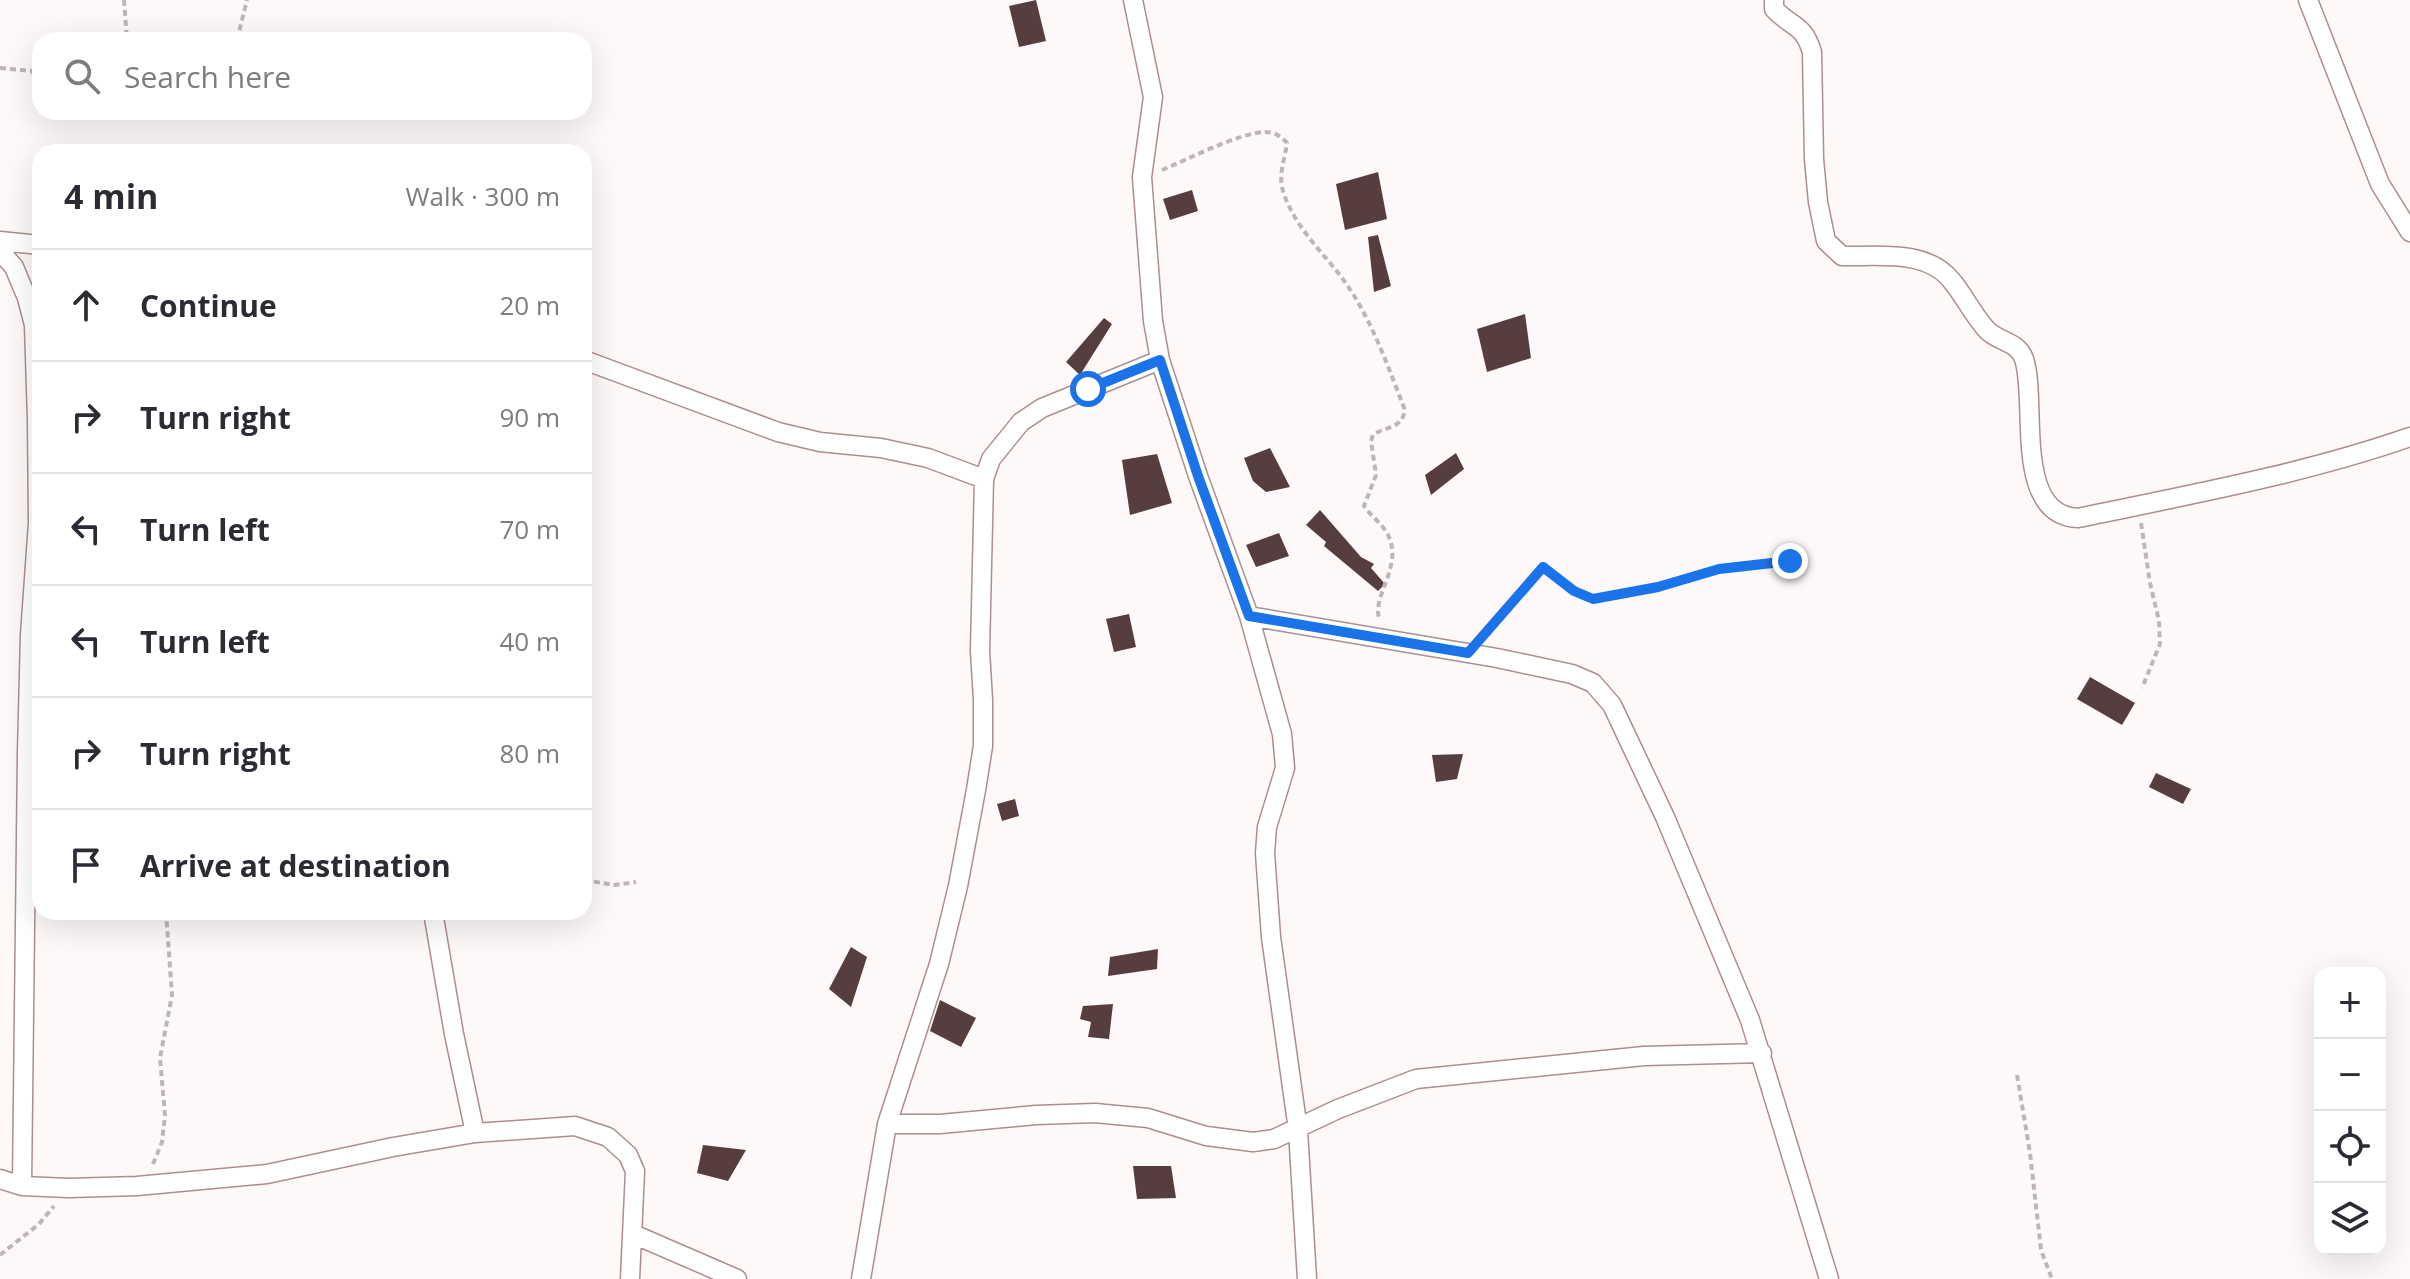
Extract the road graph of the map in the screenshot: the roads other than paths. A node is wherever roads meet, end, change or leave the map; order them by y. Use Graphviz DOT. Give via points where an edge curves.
graph roads {
  1 [pos="1133,0"];
  2 [pos="1774,0"];
  3 [pos="2308,0"];
  4 [pos="2410,232"];
  5 [pos="0,241"];
  6 [pos="32,244"];
  7 [pos="0,251"];
  8 [pos="7,267"];
  9 [pos="32,317"];
  10 [pos="1160,360"];
  11 [pos="592,363"];
  12 [pos="2410,437"];
  13 [pos="984,479"];
  14 [pos="1249,616"];
  15 [pos="32,762"];
  16 [pos="434,920"];
  17 [pos="1762,1053"];
  18 [pos="887,1124"];
  19 [pos="1298,1130"];
  20 [pos="475,1133"];
  21 [pos="0,1179"];
  22 [pos="22,1186"];
  23 [pos="633,1234"];
  24 [pos="630,1279"];
  25 [pos="737,1279"];
  26 [pos="861,1279"];
  27 [pos="1307,1279"];
  28 [pos="1829,1279"];
  1 -- 10 [label="street" via="1153,97 1142,177"];
  2 -- 12 [label="street" via="1774,9 1797,24 1812,52 1814,159 1826,241 1842,256 1897,257 1939,266 1988,332 2019,349 2029,379 2030,458 2049,505 2063,517 2078,518 2305,467"];
  3 -- 4 [label="street" via="2380,184"];
  5 -- 6 [label="street"];
  7 -- 8 [label="street"];
  8 -- 9 [label="street" via="27,298"];
  10 -- 13 [label="street" via="1042,408 1021,422 991,459"];
  10 -- 14 [label="street"];
  11 -- 13 [label="street" via="778,432 928,458"];
  13 -- 18 [label="street" via="983,746 939,964"];
  14 -- 17 [label="street" via="1468,653 1593,683 1612,705 1686,864"];
  14 -- 19 [label="street" via="1282,734 1285,768 1267,827 1265,853"];
  15 -- 22 [label="street"];
  16 -- 20 [label="street"];
  17 -- 19 [label="street" via="1644,1056 1416,1079"];
  17 -- 28 [label="street"];
  18 -- 19 [label="street" via="1095,1113 1148,1118 1238,1141 1274,1139"];
  18 -- 26 [label="street"];
  19 -- 27 [label="street"];
  20 -- 22 [label="street" via="267,1174 137,1186"];
  20 -- 23 [label="street" via="575,1126 608,1137 628,1155 635,1171"];
  21 -- 22 [label="street"];
  23 -- 24 [label="street"];
  23 -- 25 [label="street"];
}
